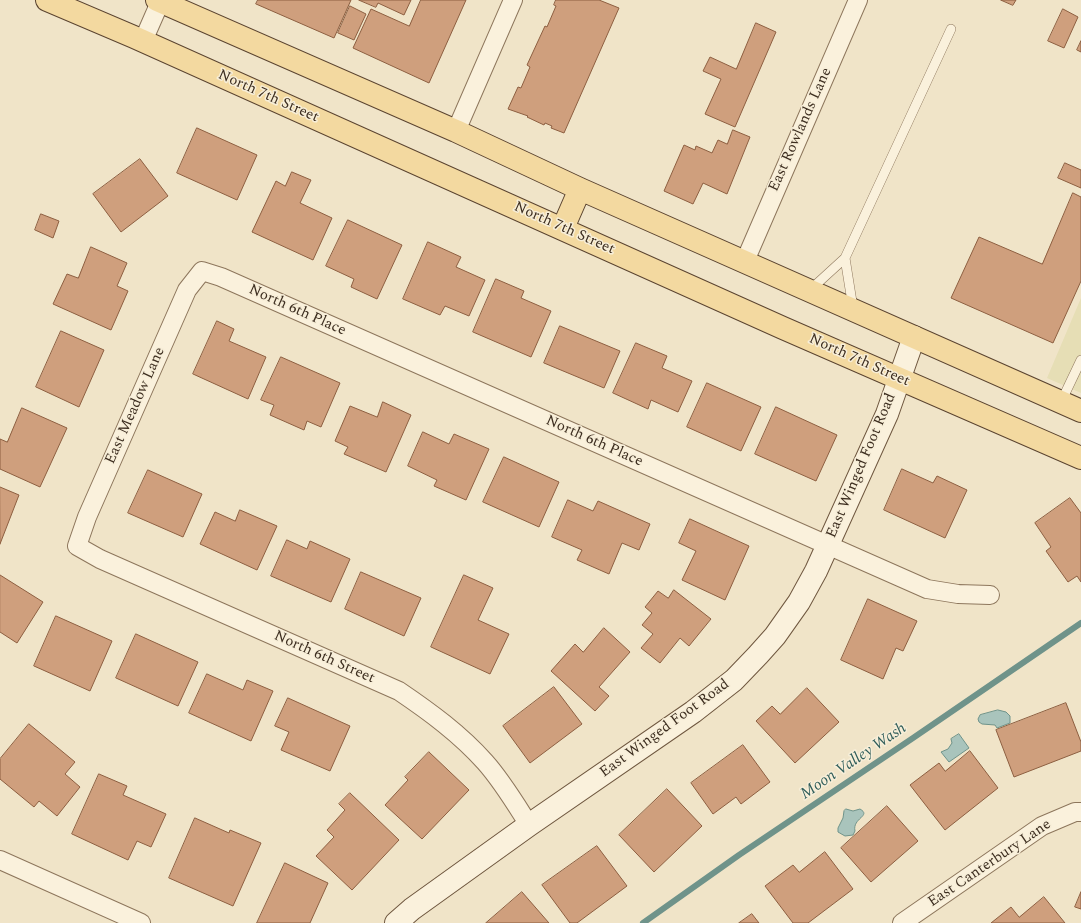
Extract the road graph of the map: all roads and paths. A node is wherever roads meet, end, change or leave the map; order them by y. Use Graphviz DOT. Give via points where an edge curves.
graph roads {
  1 [pos="47,0"];
  2 [pos="159,0"];
  3 [pos="513,0"];
  4 [pos="858,0"];
  5 [pos="951,29"];
  6 [pos="143,41"];
  7 [pos="456,131"];
  8 [pos="580,189"];
  9 [pos="563,228"];
  10 [pos="845,258"];
  11 [pos="744,261"];
  12 [pos="202,271"];
  13 [pos="810,290"];
  14 [pos="853,309"];
  15 [pos="914,337"];
  16 [pos="1081,360"];
  17 [pos="899,379"];
  18 [pos="1062,402"];
  19 [pos="1081,411"];
  20 [pos="1081,458"];
  21 [pos="828,545"];
  22 [pos="77,546"];
  23 [pos="990,596"];
  24 [pos="1081,812"];
  25 [pos="529,825"];
  26 [pos="0,860"];
  27 [pos="141,923"];
  28 [pos="396,923"];
  29 [pos="902,923"];
  1 -- 6 [label="main road, North 7th Street"];
  2 -- 6 [label="street"];
  2 -- 7 [label="main road"];
  3 -- 7 [label="street"];
  4 -- 11 [label="street, East Rowlands Lane"];
  5 -- 10 [label="lane"];
  6 -- 9 [label="main road, North 7th Street"];
  7 -- 8 [label="main road"];
  8 -- 9 [label="main road"];
  8 -- 11 [label="main road"];
  9 -- 17 [label="main road, North 7th Street"];
  10 -- 13 [label="lane"];
  10 -- 14 [label="lane"];
  11 -- 13 [label="main road"];
  12 -- 21 [label="street, North 6th Place" via="221,277"];
  12 -- 22 [label="street, East Meadow Lane" via="187,290 87,517"];
  13 -- 14 [label="main road"];
  14 -- 15 [label="main road"];
  15 -- 17 [label="street, East Winged Foot Road"];
  15 -- 18 [label="main road"];
  16 -- 18 [label="lane"];
  17 -- 20 [label="main road, North 7th Street"];
  17 -- 21 [label="street, East Winged Foot Road" via="887,414"];
  18 -- 19 [label="main road"];
  21 -- 23 [label="street, North 6th Place" via="927,589"];
  21 -- 25 [label="street, East Winged Foot Road" via="799,602 775,636 734,680 693,712"];
  22 -- 25 [label="street, North 6th Street" via="100,559 399,691 459,736 485,762 509,792"];
  24 -- 29 [label="street, East Canterbury Lane" via="1075,812 1042,826"];
  25 -- 28 [label="street, East Winged Foot Road"];
  26 -- 27 [label="street"];
}
